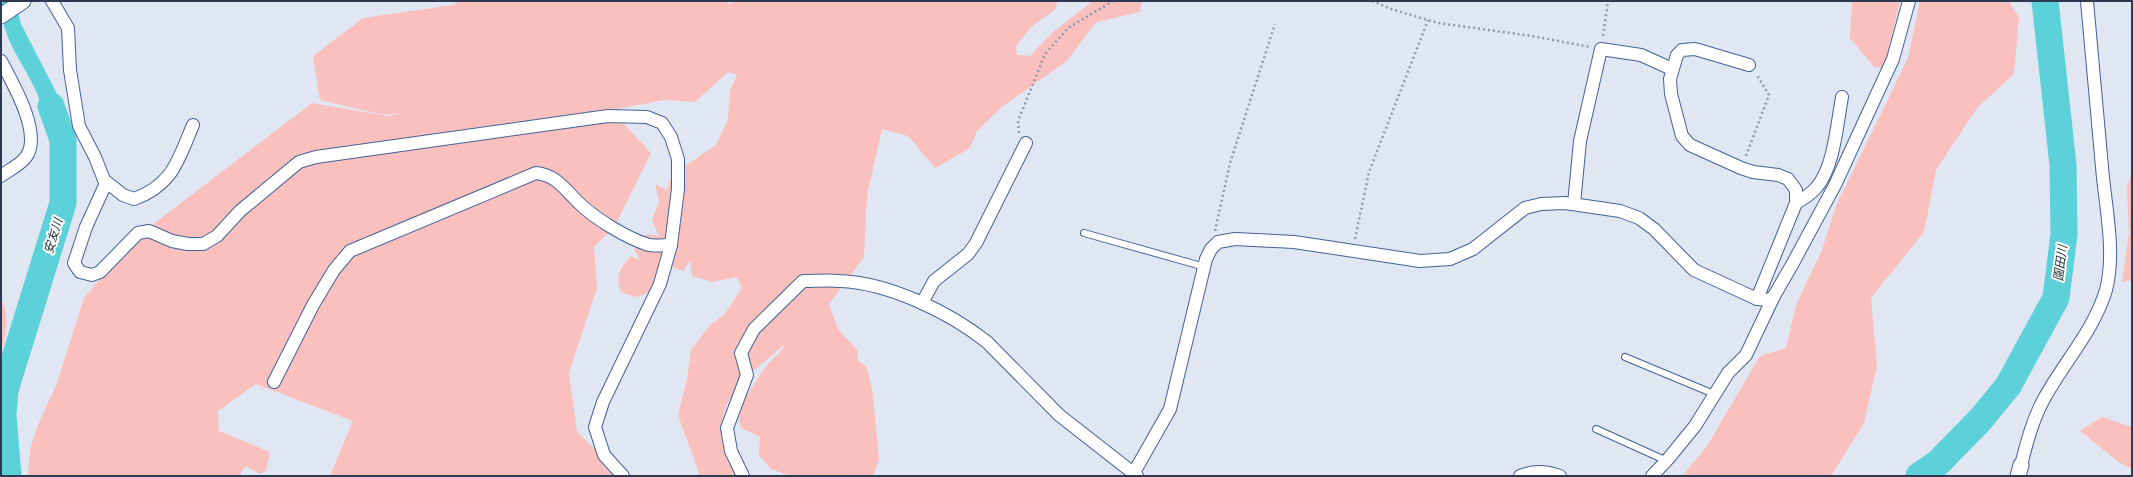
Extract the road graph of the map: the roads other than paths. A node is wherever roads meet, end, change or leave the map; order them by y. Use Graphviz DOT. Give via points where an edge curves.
graph roads {
  1 [pos="23,1"];
  2 [pos="52,1"];
  3 [pos="1909,1"];
  4 [pos="2087,1"];
  5 [pos="1,16"];
  6 [pos="1,61"];
  7 [pos="1750,65"];
  8 [pos="1672,69"];
  9 [pos="1842,97"];
  10 [pos="193,125"];
  11 [pos="1026,143"];
  12 [pos="1,176"];
  13 [pos="106,183"];
  14 [pos="1796,203"];
  15 [pos="1574,204"];
  16 [pos="1084,233"];
  17 [pos="671,245"];
  18 [pos="1205,267"];
  19 [pos="1774,296"];
  20 [pos="1757,299"];
  21 [pos="922,303"];
  22 [pos="1625,357"];
  23 [pos="274,382"];
  24 [pos="1714,394"];
  25 [pos="1596,429"];
  26 [pos="1667,461"];
  27 [pos="2020,471"];
  28 [pos="1135,475"];
  29 [pos="623,476"];
  30 [pos="743,476"];
  31 [pos="1520,476"];
  32 [pos="1560,476"];
  33 [pos="1652,476"];
  1 -- 5 [label="street"];
  2 -- 13 [label="street" via="68,28 70,70 79,126"];
  3 -- 19 [label="street" via="1890,66 1835,185"];
  4 -- 27 [label="street" via="2110,270 2106,290 2097,312 2038,412"];
  6 -- 12 [label="street" via="22,104 31,143 23,160"];
  7 -- 8 [label="street" via="1690,49 1682,50 1677,55"];
  8 -- 14 [label="street" via="1671,94 1684,140 1741,168 1788,179 1796,190"];
  8 -- 15 [label="street" via="1641,56 1601,49 1580,141"];
  9 -- 14 [label="street" via="1832,153 1824,175 1817,187"];
  10 -- 13 [label="street" via="174,171 165,182 134,199"];
  11 -- 21 [label="street" via="976,243 968,254 934,281"];
  13 -- 17 [label="street" via="86,227 74,262 80,272 92,275 100,272 138,233 149,231 172,241 203,244 217,236 240,211 299,162 316,157 608,116 647,117 662,123 671,137 678,159 678,189"];
  14 -- 20 [label="street"];
  15 -- 18 [label="street" via="1550,203 1525,208 1473,249 1450,259 1420,261 1279,240 1235,239 1218,242 1209,253"];
  15 -- 20 [label="street" via="1620,211 1639,218 1654,229 1694,270"];
  16 -- 18 [label="lane"];
  17 -- 23 [label="street" via="647,245 605,225 559,182 547,174 536,173 350,251 334,270 313,305"];
  17 -- 29 [label="street" via="660,284 603,402 595,427 604,455"];
  18 -- 28 [label="street" via="1170,409"];
  19 -- 20 [label="street" via="1769,300"];
  19 -- 24 [label="street" via="1750,349 1728,373"];
  21 -- 28 [label="street" via="983,338 1059,415"];
  21 -- 30 [label="street" via="885,290 848,282 803,281 754,329 741,353 747,375 727,428 730,451"];
  22 -- 24 [label="lane"];
  24 -- 26 [label="street" via="1695,426"];
  25 -- 26 [label="lane"];
  26 -- 33 [label="street"];
  31 -- 32 [label="street" via="1534,471"];
}
